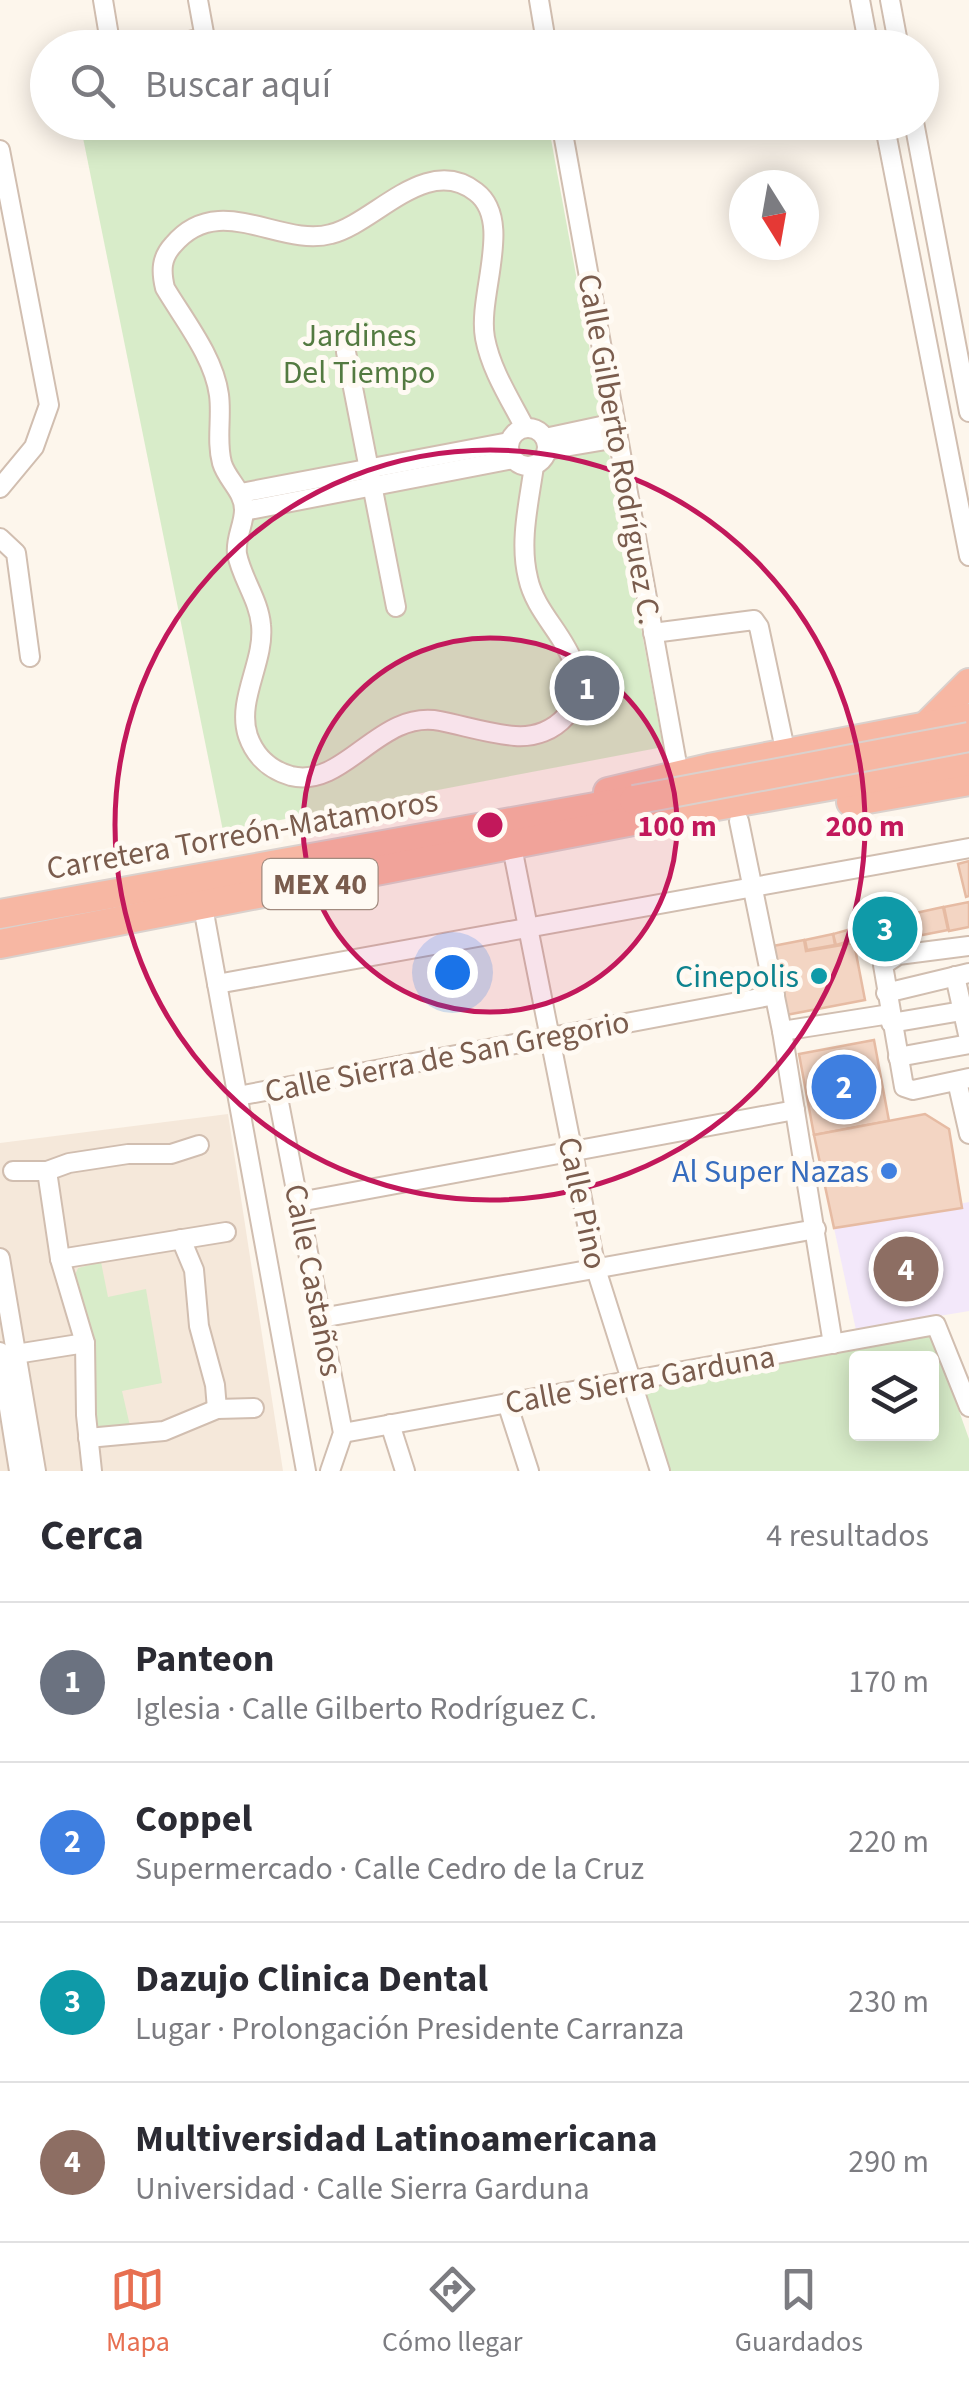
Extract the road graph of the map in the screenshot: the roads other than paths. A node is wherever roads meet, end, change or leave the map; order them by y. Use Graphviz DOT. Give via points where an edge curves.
graph roads {
  1 [pos="103,0"];
  2 [pos="198,0"];
  3 [pos="539,0"];
  4 [pos="860,0"];
  5 [pos="890,0"];
  6 [pos="108,30"];
  7 [pos="203,30"];
  8 [pos="544,30"];
  9 [pos="866,30"];
  10 [pos="896,30"];
  11 [pos="564,140"];
  12 [pos="888,140"];
  13 [pos="917,140"];
  14 [pos="0,150"];
  15 [pos="346,352"];
  16 [pos="969,412"];
  17 [pos="524,428"];
  18 [pos="616,431"];
  19 [pos="546,444"];
  20 [pos="511,450"];
  21 [pos="534,466"];
  22 [pos="370,478"];
  23 [pos="0,488"];
  24 [pos="242,502"];
  25 [pos="964,510"];
  26 [pos="0,538"];
  27 [pos="969,556"];
  28 [pos="396,607"];
  29 [pos="654,633"];
  30 [pos="30,658"];
  31 [pos="969,683"];
  32 [pos="946,722"];
  33 [pos="969,737"];
  34 [pos="786,754"];
  35 [pos="969,760"];
  36 [pos="679,775"];
  37 [pos="969,780"];
  38 [pos="636,810"];
  39 [pos="562,813"];
  40 [pos="739,821"];
  41 [pos="542,842"];
  42 [pos="512,847"];
  43 [pos="969,848"];
  44 [pos="752,886"];
  45 [pos="204,907"];
  46 [pos="0,914"];
  47 [pos="528,930"];
  48 [pos="0,944"];
  49 [pos="969,946"];
  50 [pos="962,974"];
  51 [pos="217,984"];
  52 [pos="886,993"];
  53 [pos="775,996"];
  54 [pos="962,1011"];
  55 [pos="891,1019"];
  56 [pos="782,1031"];
  57 [pos="548,1037"];
  58 [pos="969,1041"];
  59 [pos="898,1057"];
  60 [pos="963,1080"];
  61 [pos="276,1087"];
  62 [pos="238,1096"];
  63 [pos="795,1110"];
  64 [pos="968,1122"];
  65 [pos="199,1145"];
  66 [pos="571,1151"];
  67 [pos="13,1170"];
  68 [pos="48,1171"];
  69 [pos="299,1202"];
  70 [pos="816,1229"];
  71 [pos="226,1232"];
  72 [pos="181,1239"];
  73 [pos="0,1258"];
  74 [pos="60,1260"];
  75 [pos="596,1268"];
  76 [pos="321,1318"];
  77 [pos="6,1331"];
  78 [pos="85,1343"];
  79 [pos="834,1344"];
  80 [pos="8,1353"];
  81 [pos="2,1372"];
  82 [pos="631,1381"];
  83 [pos="507,1403"];
  84 [pos="969,1406"];
  85 [pos="254,1408"];
  86 [pos="217,1409"];
  87 [pos="5,1411"];
  88 [pos="390,1424"];
  89 [pos="343,1433"];
  90 [pos="88,1438"];
  91 [pos="26,1462"];
  92 [pos="92,1471"];
  93 [pos="306,1471"];
  94 [pos="330,1471"];
  95 [pos="405,1471"];
  96 [pos="529,1471"];
  97 [pos="660,1471"];
  1 -- 6 [label="street"];
  2 -- 7 [label="street"];
  3 -- 8 [label="street"];
  4 -- 9 [label="street"];
  5 -- 10 [label="street"];
  11 -- 18 [label="street, Calle Gilberto Rodríguez C."];
  12 -- 25 [label="street"];
  13 -- 16 [label="street"];
  14 -- 23 [label="street" via="50,405 34,447"];
  15 -- 22 [label="street"];
  17 -- 19 [label="street" via="539,431"];
  17 -- 20 [label="street" via="515,433"];
  17 -- 24 [label="street" via="488,354 482,320 493,223 474,190 450,182 416,187 322,236 206,223 169,248 161,273 216,381 220,456"];
  18 -- 19 [label="street"];
  18 -- 29 [label="street, Calle Gilberto Rodríguez C."];
  19 -- 21 [label="street" via="545,457"];
  20 -- 21 [label="street" via="522,466"];
  20 -- 22 [label="street"];
  21 -- 24 [label="street" via="527,575 574,664 578,692 570,714 552,728 515,736 416,718 306,777 264,762 247,732 262,628 238,560"];
  22 -- 24 [label="street"];
  22 -- 28 [label="street"];
  25 -- 27 [label="street"];
  26 -- 30 [label="street" via="16,553"];
  29 -- 34 [label="street" via="754,620"];
  29 -- 36 [label="street, Calle Gilberto Rodríguez C."];
  31 -- 32 [label="highway"];
  32 -- 34 [label="highway"];
  32 -- 35 [label="highway"];
  33 -- 38 [label="highway, Carretera Torreón-Matamoros / MEX 40, bridge"];
  34 -- 36 [label="highway"];
  35 -- 38 [label="highway, MEX 40"];
  36 -- 39 [label="highway" via="616,789"];
  37 -- 40 [label="highway"];
  38 -- 39 [label="highway, Carretera Torreón-Matamoros / MEX 40"];
  38 -- 41 [label="highway, MEX 40"];
  39 -- 46 [label="highway, Carretera Torreón-Matamoros / MEX 40"];
  40 -- 41 [label="highway" via="616,840"];
  40 -- 44 [label="street"];
  41 -- 42 [label="highway, MEX 40"];
  42 -- 45 [label="highway, MEX 40"];
  42 -- 47 [label="street, Calle Pino"];
  43 -- 44 [label="street"];
  44 -- 47 [label="street"];
  44 -- 53 [label="street"];
  45 -- 48 [label="highway, MEX 40"];
  45 -- 51 [label="street"];
  47 -- 51 [label="street"];
  47 -- 57 [label="street, Calle Pino"];
  49 -- 52 [label="street" via="889,958 883,965"];
  50 -- 52 [label="street"];
  50 -- 54 [label="street"];
  51 -- 62 [label="street"];
  52 -- 55 [label="street"];
  53 -- 56 [label="street"];
  53 -- 57 [label="street, Calle Sierra de San Gregorio"];
  54 -- 55 [label="street"];
  54 -- 58 [label="street"];
  55 -- 56 [label="street"];
  55 -- 59 [label="street"];
  56 -- 63 [label="street"];
  57 -- 61 [label="street, Calle Sierra de San Gregorio"];
  57 -- 66 [label="street, Calle Pino"];
  58 -- 59 [label="street"];
  59 -- 60 [label="street" via="908,1090"];
  60 -- 64 [label="street"];
  61 -- 62 [label="street, Calle Sierra de San Gregorio"];
  61 -- 69 [label="street, Calle Castaños"];
  62 -- 93 [label="street"];
  63 -- 66 [label="street"];
  63 -- 70 [label="street"];
  65 -- 68 [label="street"];
  66 -- 69 [label="street"];
  66 -- 75 [label="street, Calle Pino"];
  67 -- 68 [label="street"];
  68 -- 74 [label="street"];
  69 -- 76 [label="street, Calle Castaños"];
  70 -- 75 [label="street"];
  70 -- 79 [label="street"];
  71 -- 72 [label="street"];
  72 -- 74 [label="street"];
  72 -- 86 [label="street" via="194,1270"];
  73 -- 77 [label="street"];
  74 -- 78 [label="street"];
  75 -- 76 [label="street"];
  75 -- 82 [label="street, Calle Pino"];
  76 -- 89 [label="street, Calle Castaños"];
  77 -- 80 [label="street"];
  78 -- 80 [label="street"];
  78 -- 90 [label="street"];
  79 -- 82 [label="street, Calle Sierra Garduna"];
  79 -- 84 [label="street, Calle Sierra Garduna" via="936,1326"];
  80 -- 81 [label="street"];
  80 -- 91 [label="street"];
  81 -- 87 [label="street"];
  82 -- 83 [label="street, Calle Sierra Garduna"];
  82 -- 97 [label="street, Calle Pino"];
  83 -- 88 [label="street, Calle Sierra Garduna"];
  83 -- 96 [label="street"];
  85 -- 86 [label="street"];
  86 -- 90 [label="street" via="164,1431"];
  87 -- 91 [label="street"];
  88 -- 89 [label="street, Calle Sierra Garduna"];
  88 -- 95 [label="street"];
  89 -- 94 [label="street, Calle Castaños"];
  90 -- 92 [label="street"];
}
